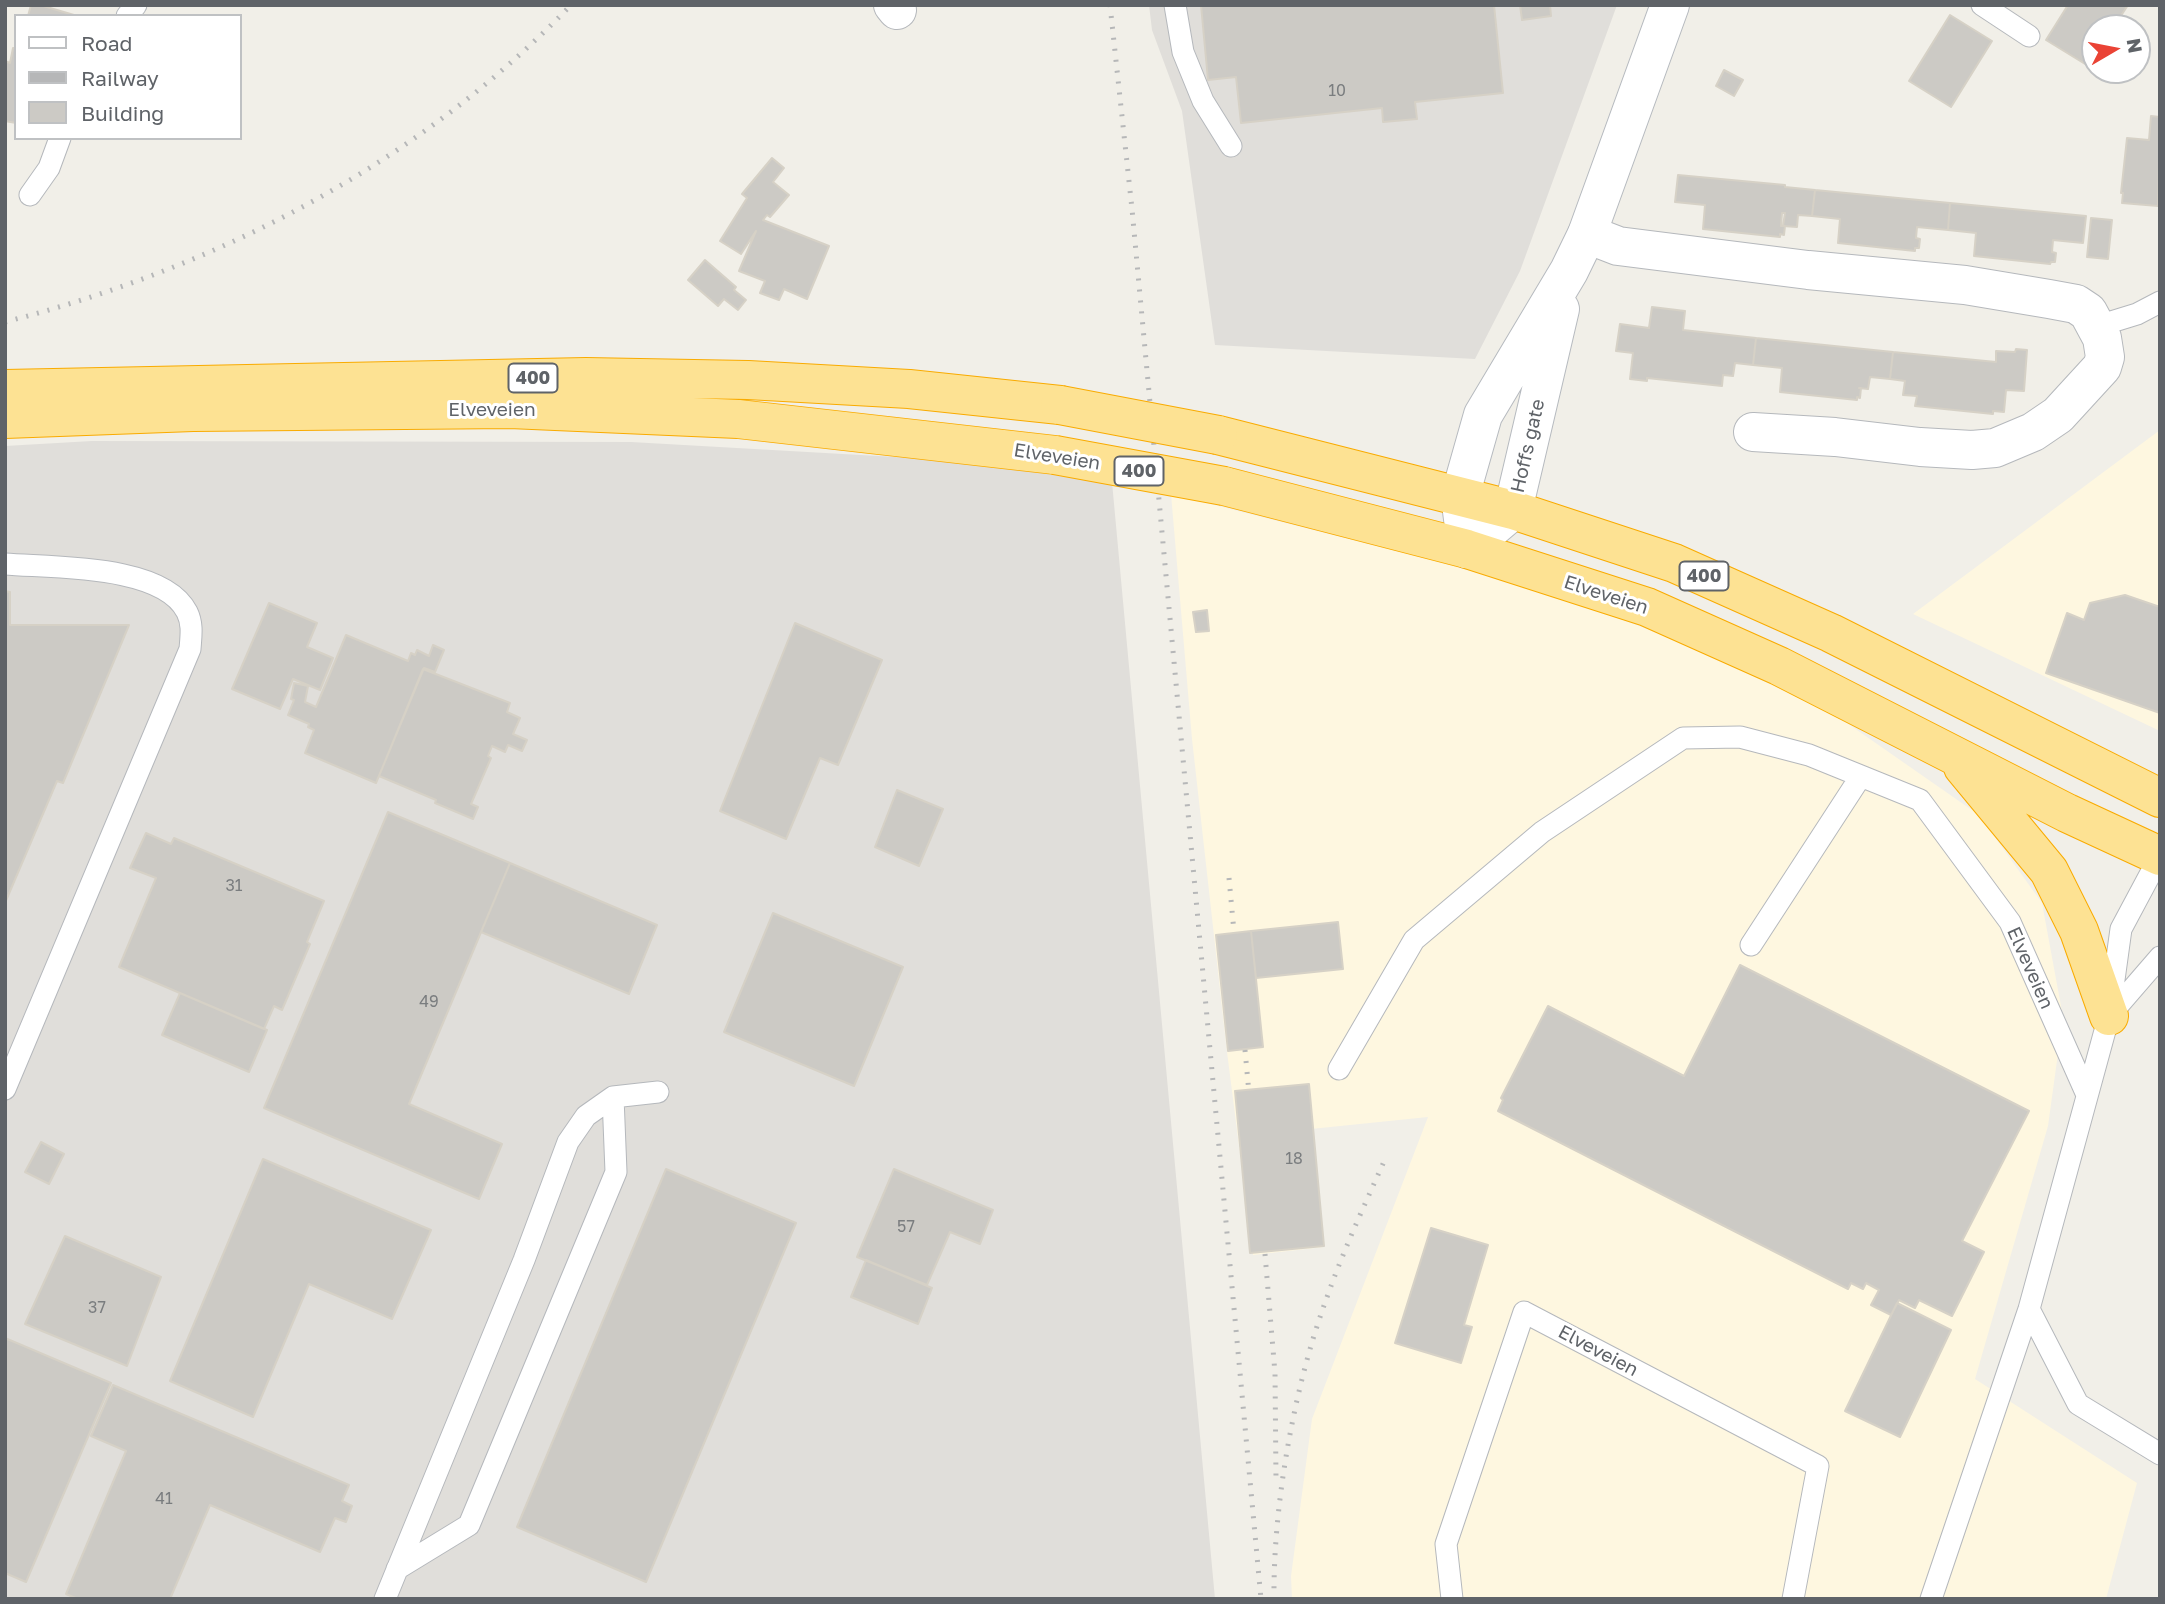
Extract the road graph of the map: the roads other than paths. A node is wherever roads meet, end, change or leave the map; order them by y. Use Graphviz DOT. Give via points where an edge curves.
graph roads {
  1 [pos="1175,5"];
  2 [pos="1670,5"];
  3 [pos="1982,5"];
  4 [pos="2029,36"];
  5 [pos="59,140"];
  6 [pos="1231,146"];
  7 [pos="30,195"];
  8 [pos="1587,234"];
  9 [pos="1569,271"];
  10 [pos="2160,302"];
  11 [pos="2098,326"];
  12 [pos="5,389"];
  13 [pos="5,419"];
  14 [pos="1753,432"];
  15 [pos="1461,496"];
  16 [pos="1513,510"];
  17 [pos="1466,549"];
  18 [pos="5,564"];
  19 [pos="1953,754"];
  20 [pos="1861,776"];
  21 [pos="2160,797"];
  22 [pos="2160,856"];
  23 [pos="1751,945"];
  24 [pos="2160,957"];
  25 [pos="2109,1016"];
  26 [pos="13,1049"];
  27 [pos="1339,1069"];
  28 [pos="5,1089"];
  29 [pos="658,1092"];
  30 [pos="2087,1095"];
  31 [pos="613,1097"];
  32 [pos="2029,1309"];
  33 [pos="2160,1454"];
  34 [pos="397,1569"];
  35 [pos="385,1599"];
  36 [pos="1452,1599"];
  37 [pos="1793,1599"];
  38 [pos="1931,1599"];
  1 -- 6 [label="lane" via="1183,52 1203,101"];
  2 -- 8 [label="street, Hoffs gate"];
  3 -- 4 [label="lane"];
  5 -- 7 [label="lane" via="49,168"];
  8 -- 9 [label="street, Hoffs gate"];
  8 -- 11 [label="street" via="1618,246 1965,285 2049,299 2076,304"];
  9 -- 15 [label="street, Hoffs gate" via="1483,415"];
  9 -- 16 [label="street, Hoffs gate"];
  10 -- 11 [label="lane"];
  11 -- 14 [label="street" via="2105,356 2094,377 2058,415 2033,432 1994,448 1920,447"];
  12 -- 15 [label="highway, Elveveien / 400, bridge" via="586,377 909,388 1060,405 1218,435"];
  13 -- 17 [label="highway, Elveveien / 400, bridge" via="510,409 738,419 1055,455 1224,486"];
  15 -- 16 [label="highway, Elveveien / 400"];
  15 -- 17 [label="street, Hoffs gate"];
  16 -- 17 [label="street, Hoffs gate"];
  16 -- 21 [label="highway, Elveveien / 400" via="1674,563 1795,617"];
  17 -- 19 [label="highway, Elveveien / 400" via="1647,607 1779,666"];
  18 -- 26 [label="lane" via="131,575 171,592 192,626 190,649"];
  19 -- 22 [label="highway, Elveveien / 400"];
  19 -- 25 [label="highway, 400" via="2049,872 2079,931"];
  20 -- 23 [label="lane"];
  20 -- 27 [label="lane, Elveveien" via="1809,755 1740,737 1683,738 1542,832 1414,940"];
  20 -- 30 [label="lane, Elveveien" via="1920,800 2010,922"];
  22 -- 25 [label="lane" via="2121,929"];
  24 -- 25 [label="lane"];
  25 -- 30 [label="lane"];
  26 -- 28 [label="lane"];
  29 -- 31 [label="lane"];
  30 -- 32 [label="lane"];
  31 -- 34 [label="lane" via="586,1116 569,1142"];
  31 -- 34 [label="lane" via="615,1172 470,1525"];
  32 -- 33 [label="lane" via="2078,1404"];
  32 -- 38 [label="lane"];
  34 -- 35 [label="lane"];
  36 -- 37 [label="lane, Elveveien" via="1446,1544 1524,1312 1818,1466"];
}
